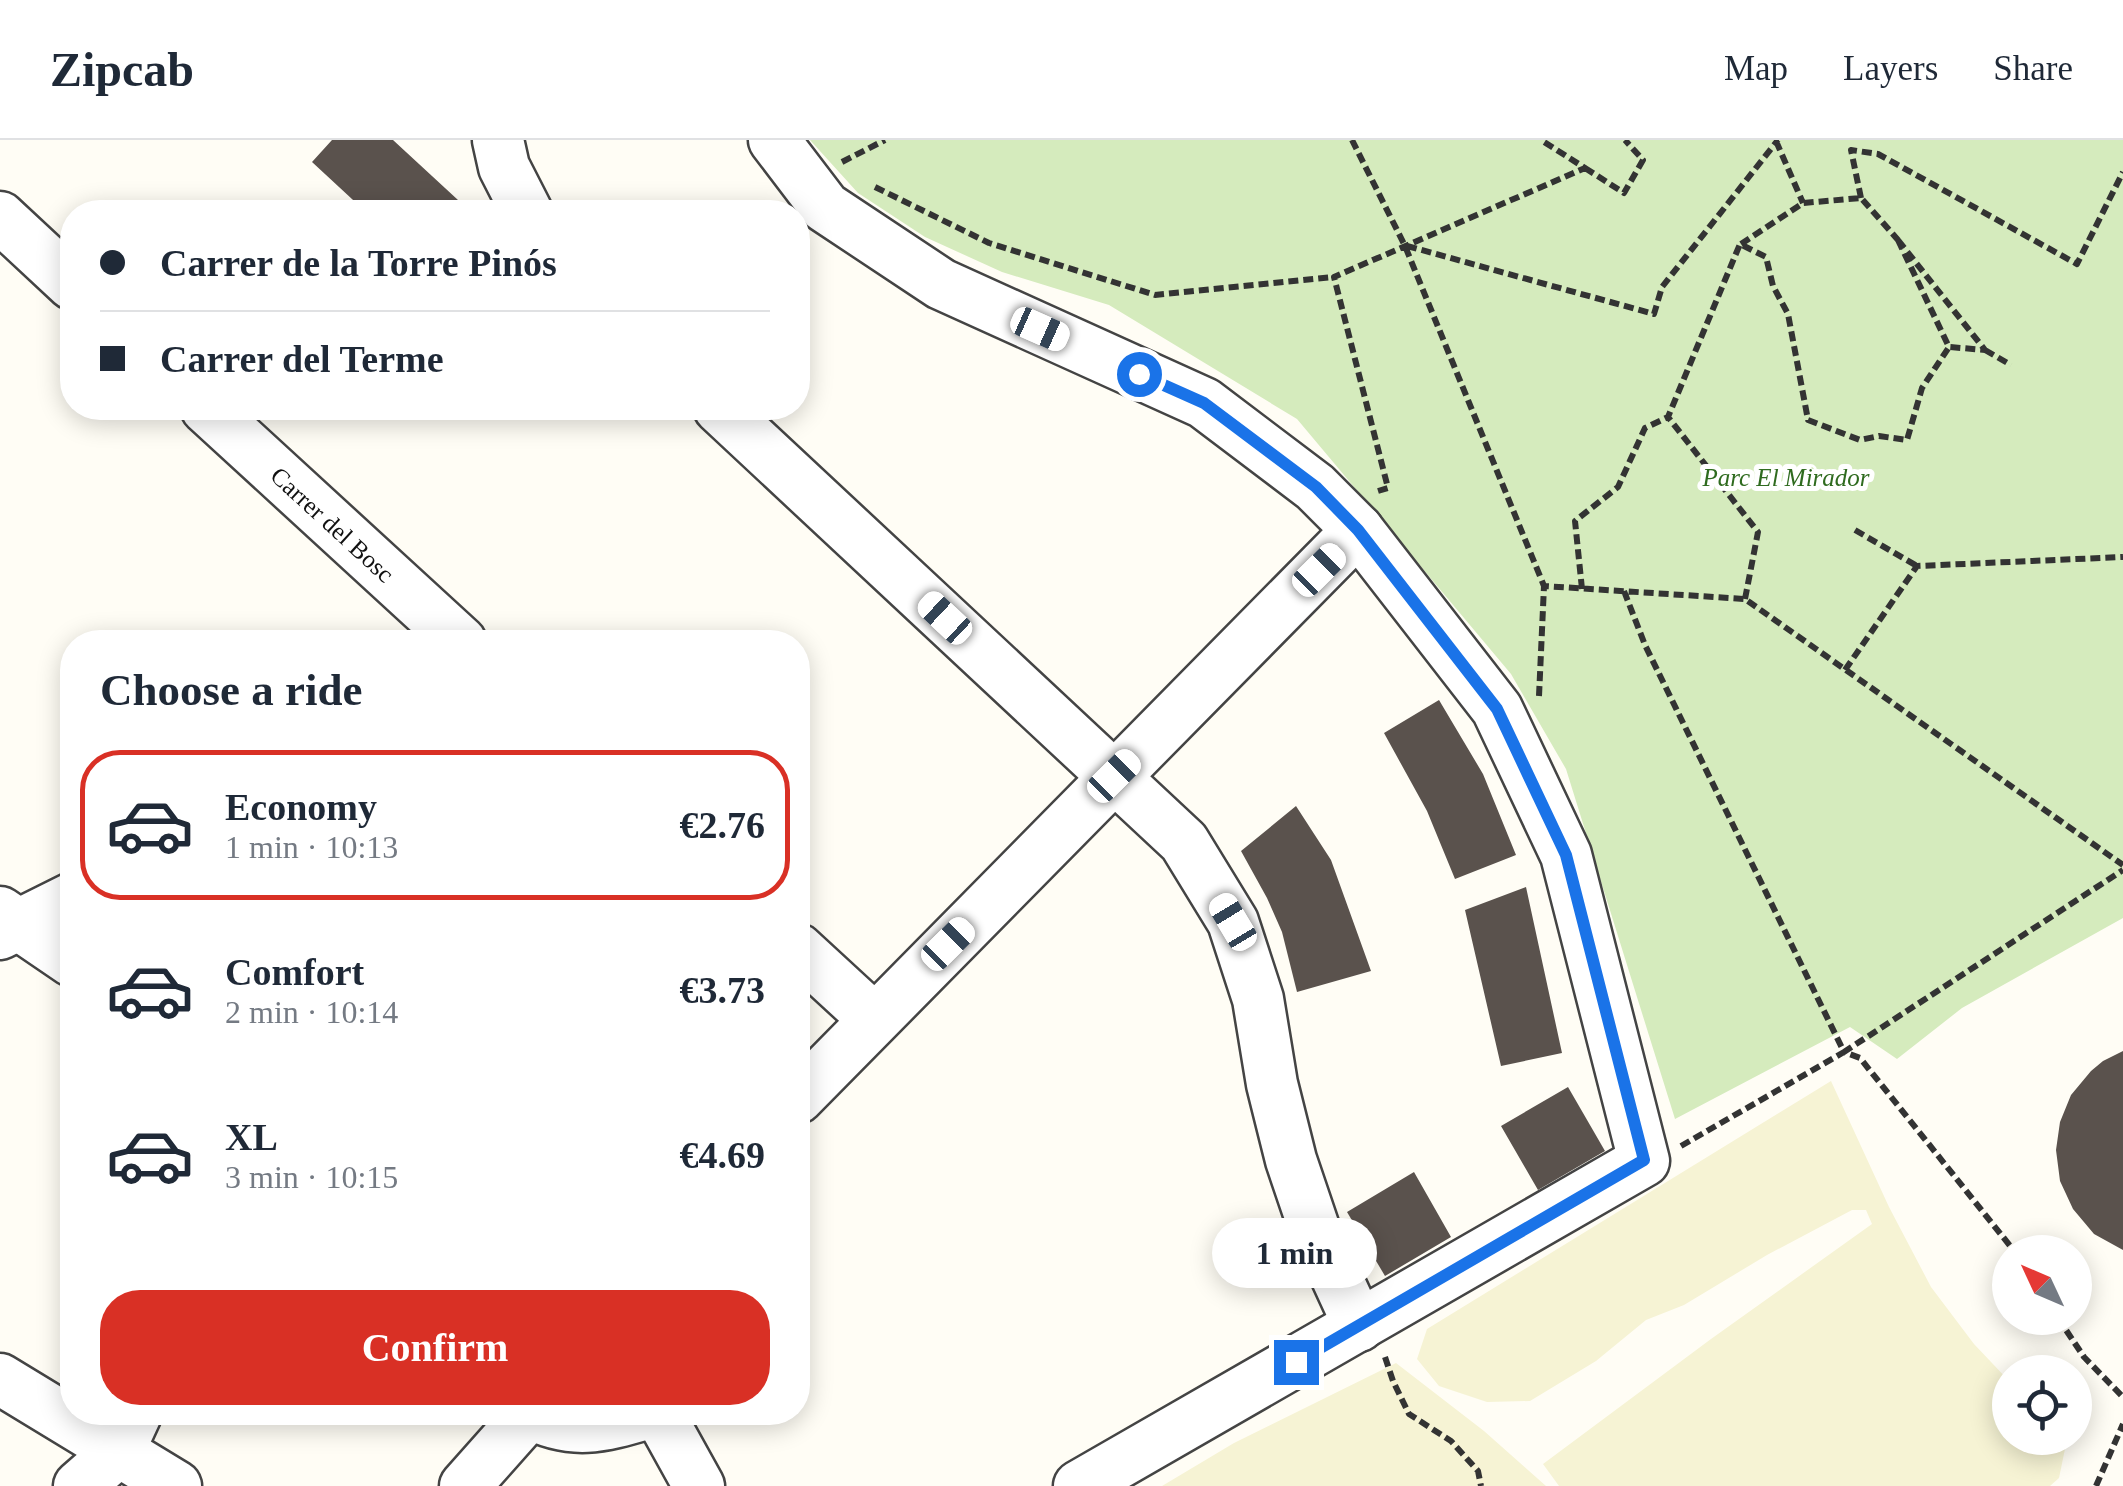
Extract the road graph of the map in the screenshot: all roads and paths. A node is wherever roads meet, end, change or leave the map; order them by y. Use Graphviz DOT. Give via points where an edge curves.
graph roads {
  1 [pos="498,140"];
  2 [pos="774,140"];
  3 [pos="885,140"];
  4 [pos="1352,140"];
  5 [pos="1540,140"];
  6 [pos="1625,140"];
  7 [pos="1776,141"];
  8 [pos="1585,168"];
  9 [pos="2123,172"];
  10 [pos="851,175"];
  11 [pos="868,184"];
  12 [pos="1861,198"];
  13 [pos="521,200"];
  14 [pos="1803,203"];
  15 [pos="0,217"];
  16 [pos="1898,240"];
  17 [pos="1740,244"];
  18 [pos="1405,246"];
  19 [pos="60,273"];
  20 [pos="1334,277"];
  21 [pos="1949,348"];
  22 [pos="1985,350"];
  23 [pos="2011,366"];
  24 [pos="1668,418"];
  25 [pos="219,420"];
  26 [pos="732,420"];
  27 [pos="1367,511"];
  28 [pos="1855,530"];
  29 [pos="2123,557"];
  30 [pos="1917,566"];
  31 [pos="1544,586"];
  32 [pos="1582,588"];
  33 [pos="1624,591"];
  34 [pos="1745,599"];
  35 [pos="448,630"];
  36 [pos="1845,670"];
  37 [pos="1539,701"];
  38 [pos="1114,776"];
  39 [pos="2123,868"];
  40 [pos="60,903"];
  41 [pos="6,924"];
  42 [pos="60,954"];
  43 [pos="810,960"];
  44 [pos="874,1018"];
  45 [pos="1844,1052"];
  46 [pos="810,1085"];
  47 [pos="1644,1160"];
  48 [pos="2001,1235"];
  49 [pos="1366,1322"];
  50 [pos="2069,1335"];
  51 [pos="0,1379"];
  52 [pos="2123,1397"];
  53 [pos="60,1404"];
  54 [pos="2123,1424"];
  55 [pos="518,1425"];
  56 [pos="568,1425"];
  57 [pos="605,1425"];
  58 [pos="663,1425"];
  59 [pos="128,1432"];
  60 [pos="80,1486"];
  61 [pos="176,1486"];
  62 [pos="465,1486"];
  63 [pos="699,1486"];
  64 [pos="1079,1486"];
  65 [pos="1481,1486"];
  66 [pos="2096,1486"];
  1 -- 13 [label="street"];
  2 -- 27 [label="street" via="826,207 942,284 1204,403 1316,487"];
  3 -- 10 [label="path" via="834,166"];
  4 -- 18 [label="path"];
  5 -- 8 [label="path"];
  6 -- 8 [label="path" via="1644,160 1624,193"];
  7 -- 14 [label="path"];
  7 -- 18 [label="path" via="1662,287 1654,314"];
  8 -- 18 [label="path"];
  9 -- 12 [label="path" via="2078,264 1878,154 1850,150"];
  11 -- 20 [label="path" via="989,243 1155,295"];
  12 -- 14 [label="path"];
  12 -- 16 [label="path"];
  14 -- 17 [label="path"];
  15 -- 19 [label="street"];
  16 -- 21 [label="path"];
  16 -- 22 [label="path"];
  17 -- 21 [label="path" via="1766,257 1788,314 1808,420 1860,440 1907,440 1922,388"];
  17 -- 24 [label="path"];
  18 -- 20 [label="path"];
  18 -- 31 [label="path"];
  20 -- 27 [label="path" via="1388,488"];
  21 -- 22 [label="path"];
  22 -- 23 [label="path"];
  24 -- 32 [label="path" via="1645,428 1618,487 1575,520"];
  24 -- 34 [label="path" via="1758,532"];
  25 -- 35 [label="street, Carrer del Bosc"];
  26 -- 38 [label="street"];
  27 -- 38 [label="street"];
  27 -- 47 [label="street" via="1497,709 1566,855"];
  28 -- 30 [label="path"];
  29 -- 30 [label="path"];
  30 -- 36 [label="path"];
  31 -- 32 [label="path"];
  31 -- 37 [label="path"];
  32 -- 33 [label="path"];
  33 -- 34 [label="path"];
  33 -- 45 [label="path"];
  34 -- 36 [label="path"];
  36 -- 39 [label="path"];
  38 -- 44 [label="street"];
  38 -- 49 [label="street" via="1184,842 1233,922 1258,999 1291,1160 1314,1228"];
  39 -- 45 [label="path"];
  40 -- 41 [label="street"];
  41 -- 42 [label="street"];
  43 -- 44 [label="street"];
  44 -- 46 [label="street"];
  45 -- 47 [label="path" via="1685,1144"];
  45 -- 48 [label="path" via="1860,1058"];
  47 -- 49 [label="street"];
  49 -- 64 [label="street"];
  49 -- 65 [label="path" via="1409,1414 1451,1441 1478,1472"];
  50 -- 52 [label="path"];
  51 -- 53 [label="street"];
  54 -- 66 [label="path"];
  55 -- 62 [label="street"];
  56 -- 57 [label="street"];
  58 -- 63 [label="street"];
  59 -- 60 [label="street"];
  59 -- 61 [label="street"];
}
